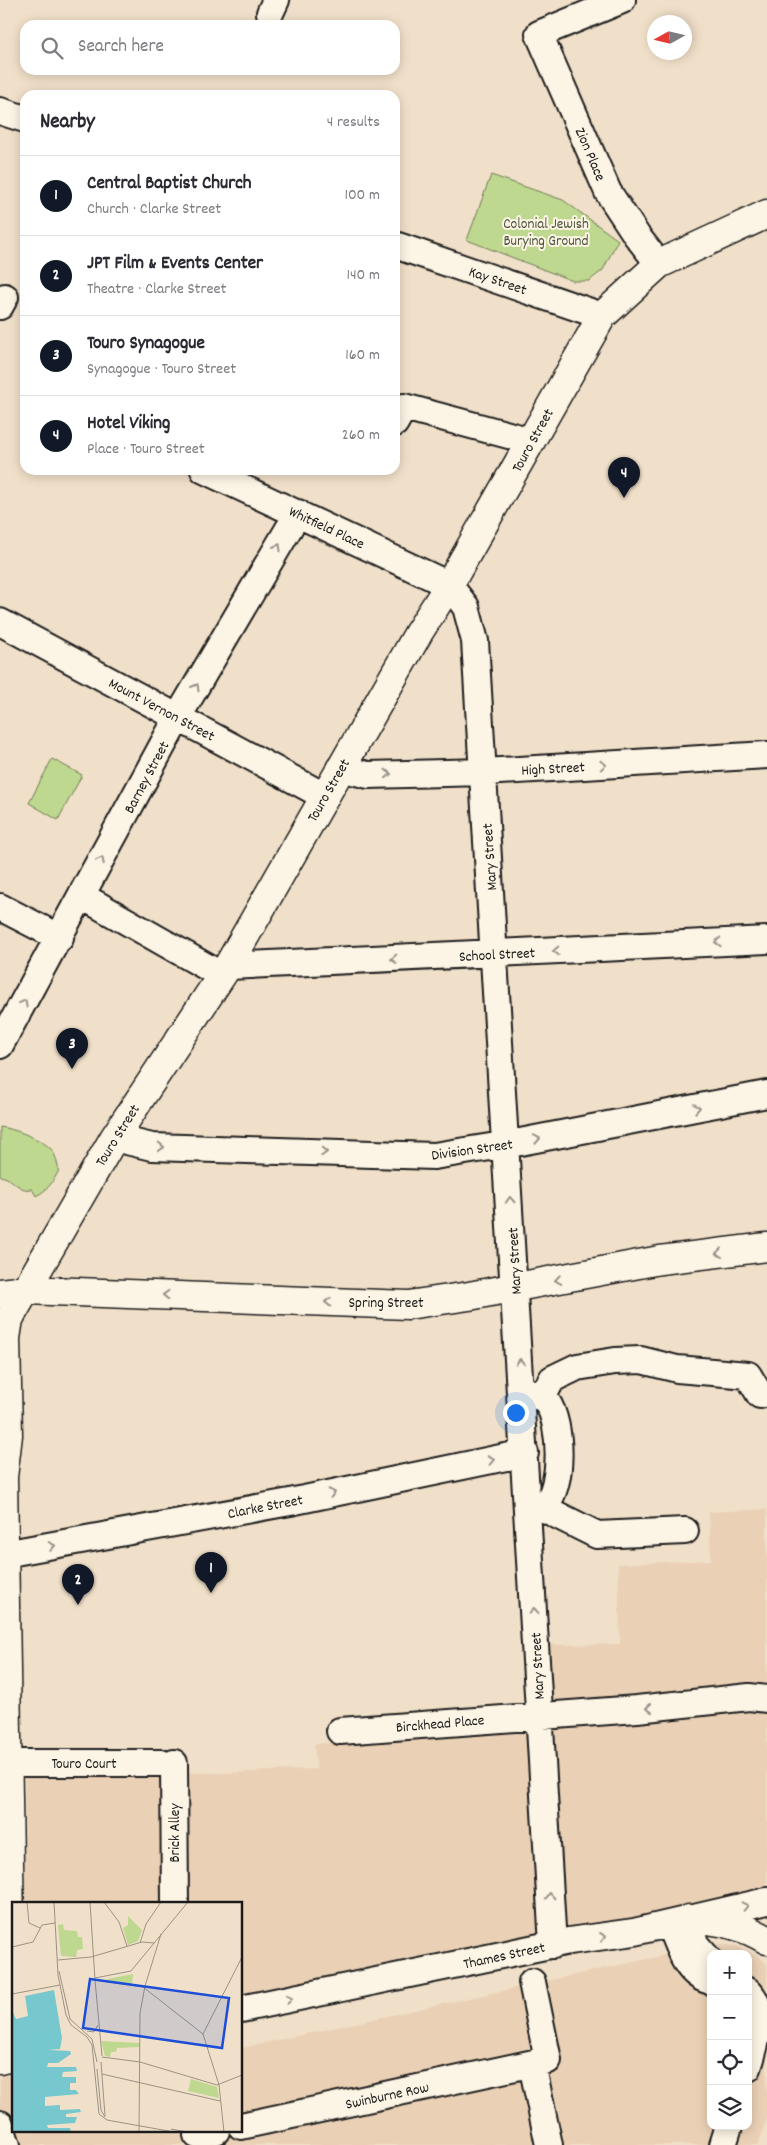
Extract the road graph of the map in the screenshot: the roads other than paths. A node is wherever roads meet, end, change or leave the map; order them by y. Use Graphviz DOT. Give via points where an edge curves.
graph roads {
  1 [pos="622,0"];
  2 [pos="0,111"];
  3 [pos="20,117"];
  4 [pos="767,214"];
  5 [pos="400,247"];
  6 [pos="659,264"];
  7 [pos="602,316"];
  8 [pos="400,414"];
  9 [pos="531,441"];
  10 [pos="215,475"];
  11 [pos="298,513"];
  12 [pos="449,585"];
  13 [pos="0,622"];
  14 [pos="178,717"];
  15 [pos="767,755"];
  16 [pos="340,768"];
  17 [pos="484,772"];
  18 [pos="324,796"];
  19 [pos="82,896"];
  20 [pos="0,907"];
  21 [pos="60,938"];
  22 [pos="767,940"];
  23 [pos="495,954"];
  24 [pos="224,970"];
  25 [pos="0,1045"];
  26 [pos="767,1094"];
  27 [pos="114,1138"];
  28 [pos="507,1144"];
  29 [pos="767,1247"];
  30 [pos="516,1287"];
  31 [pos="13,1291"];
  32 [pos="3,1353"];
  33 [pos="531,1393"];
  34 [pos="760,1395"];
  35 [pos="524,1453"];
  36 [pos="536,1509"];
  37 [pos="685,1531"];
  38 [pos="4,1554"];
  39 [pos="767,1699"];
  40 [pos="540,1715"];
  41 [pos="340,1731"];
  42 [pos="7,1763"];
  43 [pos="167,1763"];
  44 [pos="767,1901"];
  45 [pos="175,1902"];
  46 [pos="5,1907"];
  47 [pos="679,1921"];
  48 [pos="762,1936"];
  49 [pos="553,1945"];
  50 [pos="707,1958"];
  51 [pos="707,1979"];
  52 [pos="532,1982"];
  53 [pos="752,1994"];
  54 [pos="242,2009"];
  55 [pos="752,2054"];
  56 [pos="9,2058"];
  57 [pos="532,2064"];
  58 [pos="0,2124"];
  59 [pos="242,2126"];
  60 [pos="728,2130"];
  61 [pos="7,2145"];
  62 [pos="548,2145"];
  63 [pos="723,2145"];
  1 -- 6 [label="street, Zion Place" via="539,34 608,192"];
  2 -- 3 [label="street"];
  4 -- 6 [label="main road, Touro Street"];
  5 -- 7 [label="street, Kay Street"];
  6 -- 7 [label="main road, Touro Street"];
  7 -- 9 [label="main road, Touro Street"];
  8 -- 9 [label="street" via="404,406"];
  9 -- 12 [label="main road, Touro Street"];
  10 -- 11 [label="street, Whitfield Place"];
  11 -- 12 [label="street, Whitfield Place"];
  14 -- 11 [label="street, Barney Street, one-way"];
  12 -- 16 [label="main road, Touro Street"];
  12 -- 17 [label="street, Mary Street" via="466,607 476,641"];
  13 -- 14 [label="street, Mount Vernon Street"];
  14 -- 18 [label="street, Mount Vernon Street"];
  19 -- 14 [label="street, Barney Street, one-way"];
  17 -- 15 [label="street, High Street, one-way"];
  16 -- 17 [label="street, High Street, one-way" via="368,775"];
  16 -- 18 [label="main road, Touro Street"];
  17 -- 23 [label="street, Mary Street"];
  18 -- 24 [label="main road, Touro Street"];
  19 -- 21 [label="street, Barney Street"];
  19 -- 24 [label="street"];
  20 -- 21 [label="street"];
  25 -- 21 [label="street, Barney Street, one-way"];
  22 -- 23 [label="street, School Street, one-way"];
  23 -- 24 [label="street, School Street, one-way"];
  23 -- 28 [label="street, Mary Street"];
  24 -- 27 [label="main road, Touro Street"];
  28 -- 26 [label="street, Division Street, one-way"];
  27 -- 28 [label="street, Division Street, one-way" via="152,1147 434,1156"];
  27 -- 31 [label="main road, Touro Street"];
  30 -- 28 [label="street, Mary Street, one-way"];
  29 -- 30 [label="main road, Spring Street, one-way" via="660,1260"];
  30 -- 31 [label="main road, Spring Street, one-way" via="408,1305"];
  33 -- 30 [label="street, Mary Street, one-way"];
  31 -- 32 [label="main road, Touro Street"];
  32 -- 38 [label="main road, Touro Street" via="8,1425 3,1470"];
  33 -- 34 [label="street" via="577,1368 641,1360 677,1369 748,1375"];
  33 -- 35 [label="street, Mary Street"];
  33 -- 36 [label="street" via="546,1401 552,1414 558,1450 554,1492"];
  35 -- 36 [label="street, Mary Street"];
  38 -- 35 [label="street, Clarke Street, one-way" via="290,1502"];
  36 -- 37 [label="street" via="597,1535"];
  40 -- 36 [label="street, Mary Street, one-way"];
  38 -- 42 [label="main road, Touro Street"];
  39 -- 40 [label="street, Birckhead Place, one-way" via="749,1697 697,1704"];
  40 -- 41 [label="street, Birckhead Place"];
  49 -- 40 [label="street, Mary Street, one-way"];
  42 -- 43 [label="street, Touro Court"];
  42 -- 46 [label="main road, Touro Street"];
  43 -- 45 [label="street, Brick Alley"];
  47 -- 44 [label="street, Thames Street, one-way"];
  46 -- 56 [label="main road, Touro Street"];
  47 -- 48 [label="main road" via="716,1921"];
  49 -- 47 [label="street, Thames Street, one-way" via="620,1935"];
  47 -- 50 [label="street"];
  47 -- 51 [label="street" via="688,1965 698,1976"];
  54 -- 49 [label="street, Thames Street, one-way"];
  52 -- 57 [label="street" via="548,2060"];
  53 -- 55 [label="street" via="761,2002 764,2013"];
  57 -- 59 [label="street, Swinburne Row"];
  57 -- 62 [label="street"];
  58 -- 61 [label="street"];
  60 -- 63 [label="street"];
}
